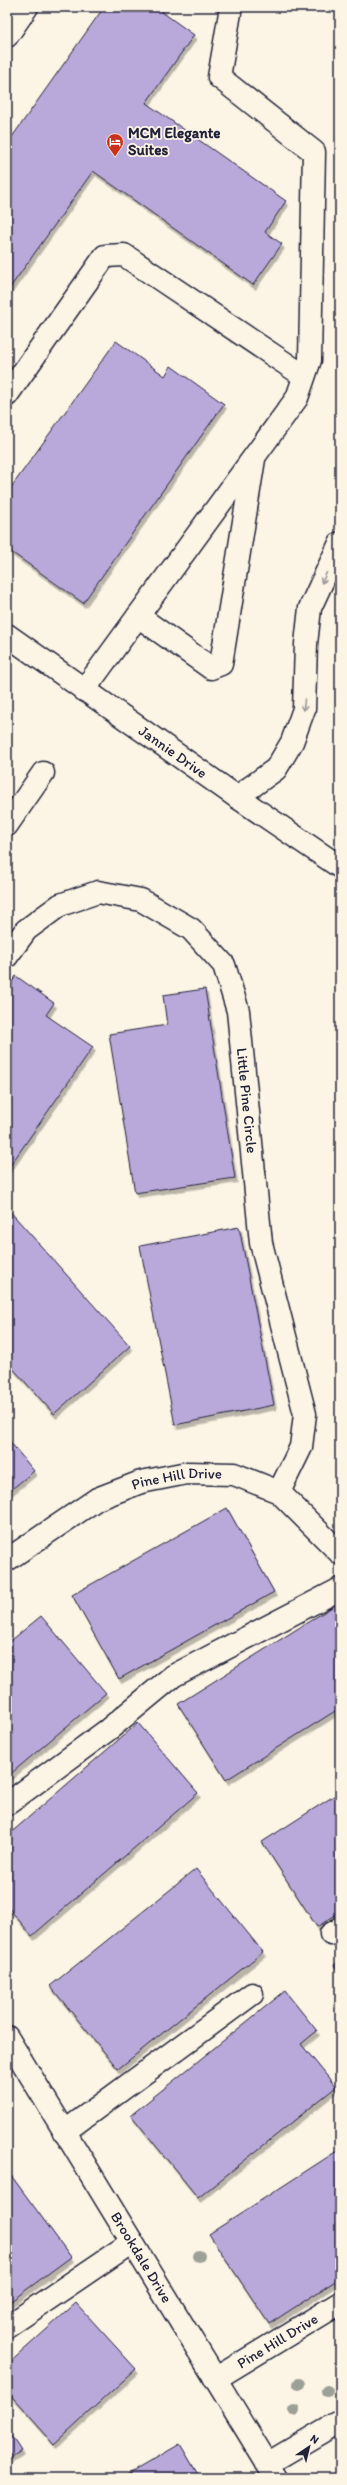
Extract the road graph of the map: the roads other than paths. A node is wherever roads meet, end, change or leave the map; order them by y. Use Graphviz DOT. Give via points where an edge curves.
graph roads {
  1 [pos="27,7"];
  2 [pos="231,7"];
  3 [pos="7,36"];
  4 [pos="304,376"];
  5 [pos="7,395"];
  6 [pos="255,454"];
  7 [pos="340,543"];
  8 [pos="138,616"];
  9 [pos="7,635"];
  10 [pos="84,690"];
  11 [pos="43,773"];
  12 [pos="237,797"];
  13 [pos="7,825"];
  14 [pos="340,867"];
  15 [pos="7,956"];
  16 [pos="279,1492"];
  17 [pos="340,1552"];
  18 [pos="7,1560"];
  19 [pos="340,1589"];
  20 [pos="7,1804"];
  21 [pos="252,1994"];
  22 [pos="7,2037"];
  23 [pos="64,2132"];
  24 [pos="132,2242"];
  25 [pos="340,2303"];
  26 [pos="7,2327"];
  27 [pos="215,2379"];
  28 [pos="340,2421"];
  29 [pos="271,2471"];
  1 -- 3 [label="main road"];
  2 -- 4 [label="main road" via="219,77 314,152 310,360"];
  4 -- 5 [label="main road" via="124,255 114,254 105,256"];
  4 -- 6 [label="main road" via="297,398"];
  6 -- 8 [label="main road"];
  6 -- 8 [label="main road" via="221,664 211,668"];
  7 -- 12 [label="main road, one-way" via="310,608 304,709 292,742 276,769"];
  8 -- 10 [label="main road"];
  9 -- 10 [label="main road, Jannie Drive"];
  10 -- 12 [label="main road, Jannie Drive"];
  11 -- 13 [label="main road"];
  12 -- 14 [label="main road, Jannie Drive"];
  15 -- 16 [label="main road, Little Pine Circle" via="26,930 60,905 98,892 141,900 191,928 224,965 238,1011 261,1243 305,1414 301,1447"];
  16 -- 17 [label="main road, Pine Hill Drive"];
  16 -- 18 [label="main road, Pine Hill Drive" via="234,1474 186,1473 141,1482 97,1499"];
  19 -- 20 [label="main road" via="173,1676 109,1729"];
  21 -- 23 [label="main road"];
  22 -- 23 [label="main road, Brookdale Drive"];
  23 -- 24 [label="main road, Brookdale Drive"];
  24 -- 26 [label="main road"];
  24 -- 27 [label="main road, Brookdale Drive"];
  25 -- 27 [label="main road, Pine Hill Drive"];
  27 -- 29 [label="main road, Brookdale Drive"];
  28 -- 29 [label="main road"];
}
